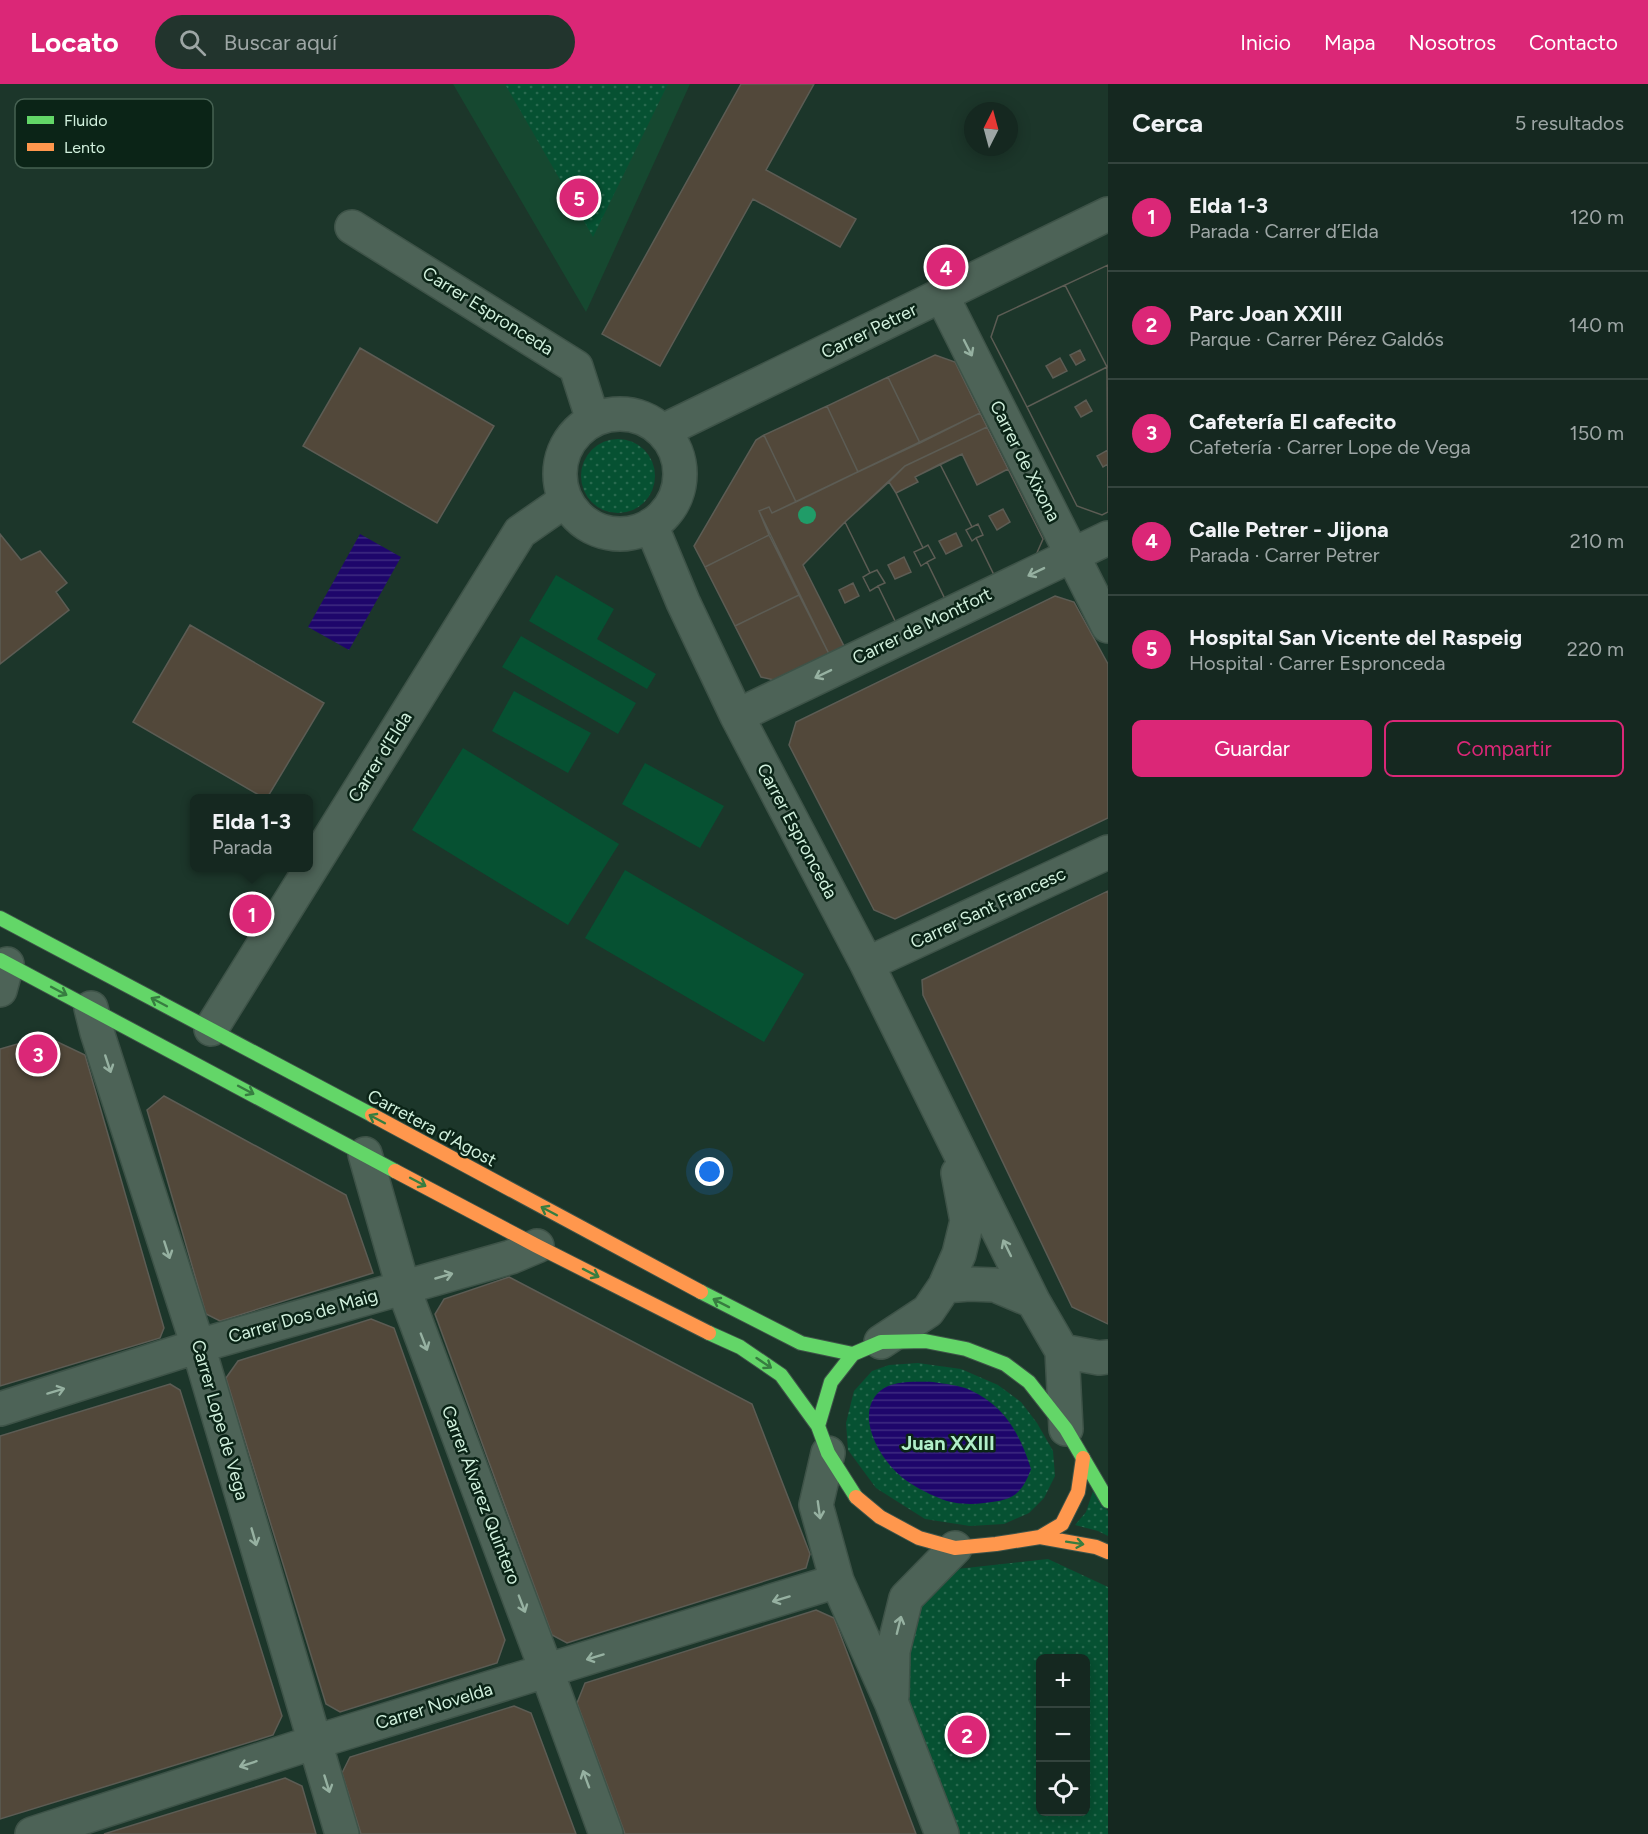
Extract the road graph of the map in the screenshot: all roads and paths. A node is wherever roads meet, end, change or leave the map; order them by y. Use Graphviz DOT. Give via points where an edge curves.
graph roads {
  1 [pos="1108,213"];
  2 [pos="352,227"];
  3 [pos="942,296"];
  4 [pos="594,420"];
  5 [pos="663,431"];
  6 [pos="566,500"];
  7 [pos="651,525"];
  8 [pos="1108,538"];
  9 [pos="1072,555"];
  10 [pos="1108,626"];
  11 [pos="737,716"];
  12 [pos="1108,852"];
  13 [pos="313,868"];
  14 [pos="310,872"];
  15 [pos="0,918"];
  16 [pos="867,964"];
  17 [pos="2,971"];
  18 [pos="91,1008"];
  19 [pos="202,1048"];
  20 [pos="951,1133"];
  21 [pos="365,1154"];
  22 [pos="537,1246"];
  23 [pos="945,1286"];
  24 [pos="403,1287"];
  25 [pos="1033,1301"];
  26 [pos="198,1346"];
  27 [pos="867,1348"];
  28 [pos="1062,1351"];
  29 [pos="1108,1357"];
  30 [pos="0,1409"];
  31 [pos="1066,1429"];
  32 [pos="823,1439"];
  33 [pos="1083,1458"];
  34 [pos="1108,1501"];
  35 [pos="1040,1537"];
  36 [pos="955,1548"];
  37 [pos="1108,1552"];
  38 [pos="837,1581"];
  39 [pos="547,1672"];
  40 [pos="892,1704"];
  41 [pos="315,1743"];
  42 [pos="32,1834"];
  43 [pos="342,1834"];
  44 [pos="606,1834"];
  45 [pos="942,1834"];
  1 -- 3 [label="street, Carrer Petrer"];
  2 -- 4 [label="street, Carrer Espronceda" via="576,367"];
  3 -- 5 [label="street, Carrer Petrer"];
  3 -- 9 [label="street, Carrer de Xixona, one-way"];
  4 -- 5 [label="street" via="611,414 630,414"];
  4 -- 6 [label="street" via="575,434 563,454 560,478"];
  5 -- 7 [label="street" via="675,449 680,470 678,491 668,511"];
  6 -- 7 [label="street" via="578,516 613,533 633,532"];
  6 -- 13 [label="street, Carrer d’Elda" via="520,532"];
  7 -- 11 [label="street, Carrer Espronceda"];
  8 -- 9 [label="street, Carrer de Montfort"];
  9 -- 10 [label="street, Carrer de Xixona"];
  9 -- 11 [label="street, Carrer de Montfort, one-way"];
  11 -- 16 [label="street, Carrer Espronceda"];
  12 -- 16 [label="street, Carrer Sant Francesc"];
  14 -- 19 [label="street, Carrer d’Elda"];
  19 -- 15 [label="main road, Carretera d'Agost, one-way"];
  16 -- 20 [label="street, Carrer Espronceda"];
  17 -- 18 [label="main road, Carretera d'Agost, one-way"];
  18 -- 19 [label="main road, Carretera d'Agost"];
  18 -- 26 [label="street, Carrer Lope de Vega, one-way"];
  19 -- 21 [label="main road, Carretera d'Agost, one-way"];
  27 -- 19 [label="main road, Carretera d'Agost, one-way" via="801,1343"];
  20 -- 23 [label="street, Carrer Espronceda" via="967,1221 959,1254"];
  25 -- 20 [label="street, Carrer Espronceda, one-way"];
  21 -- 22 [label="main road, Carretera d'Agost, one-way"];
  21 -- 24 [label="street, Carrer Álvarez Quintero"];
  24 -- 22 [label="street, Carrer Dos de Maig, one-way"];
  22 -- 32 [label="main road, Carretera d'Agost, one-way" via="740,1347 781,1375"];
  23 -- 25 [label="street" via="995,1285"];
  23 -- 27 [label="street, Carrer Espronceda" via="928,1311"];
  24 -- 26 [label="street, Carrer Dos de Maig"];
  24 -- 39 [label="street, Carrer Álvarez Quintero, one-way"];
  25 -- 28 [label="street, Carrer Espronceda"];
  30 -- 26 [label="street, Carrer Dos de Maig, one-way"];
  26 -- 41 [label="street, Carrer Lope de Vega, one-way"];
  27 -- 31 [label="main road, Carretera d'Agost" via="925,1341 966,1349 1005,1364 1029,1382"];
  27 -- 32 [label="main road" via="831,1382"];
  28 -- 29 [label="street"];
  28 -- 31 [label="street, Carrer Espronceda"];
  31 -- 33 [label="main road, Carretera d'Agost"];
  32 -- 36 [label="main road, Carretera d'Agost" via="853,1495 880,1517 920,1538"];
  32 -- 38 [label="street, one-way" via="816,1505"];
  33 -- 34 [label="main road"];
  33 -- 35 [label="main road" via="1078,1492 1062,1524"];
  35 -- 36 [label="main road"];
  35 -- 37 [label="main road, one-way" via="1096,1546"];
  40 -- 36 [label="street, one-way" via="893,1651 906,1598"];
  38 -- 39 [label="street, Carrer Novelda, one-way"];
  38 -- 40 [label="street"];
  39 -- 41 [label="street, Carrer Novelda"];
  44 -- 39 [label="street, Carrer Álvarez Quintero, one-way"];
  40 -- 45 [label="street"];
  41 -- 42 [label="street, Carrer Novelda, one-way"];
  41 -- 43 [label="street, Carrer Lope de Vega, one-way"];
}
